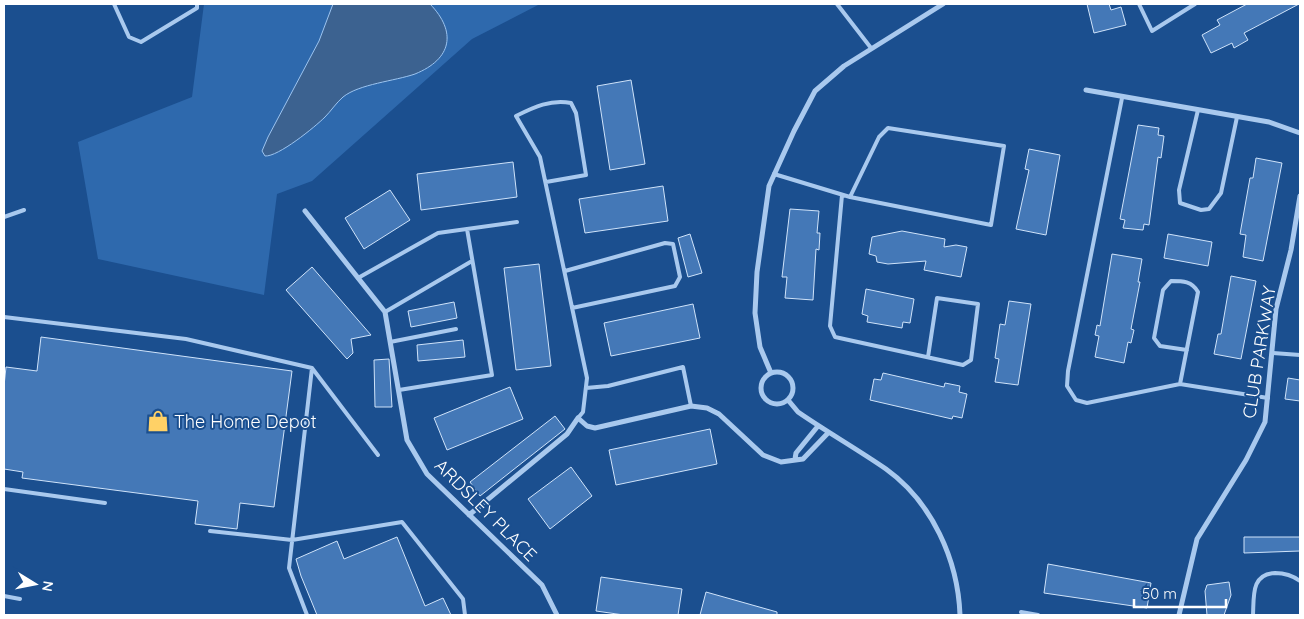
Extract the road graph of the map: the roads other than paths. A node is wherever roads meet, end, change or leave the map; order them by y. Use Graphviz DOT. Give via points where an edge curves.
graph roads {
  1 [pos="114,4"];
  2 [pos="197,4"];
  3 [pos="837,4"];
  4 [pos="943,4"];
  5 [pos="1139,4"];
  6 [pos="1195,4"];
  7 [pos="871,48"];
  8 [pos="1086,90"];
  9 [pos="1122,98"];
  10 [pos="1198,110"];
  11 [pos="1236,116"];
  12 [pos="1300,133"];
  13 [pos="774,174"];
  14 [pos="546,182"];
  15 [pos="842,195"];
  16 [pos="1300,196"];
  17 [pos="850,197"];
  18 [pos="24,210"];
  19 [pos="1299,210"];
  20 [pos="305,211"];
  21 [pos="4,217"];
  22 [pos="517,222"];
  23 [pos="467,229"];
  24 [pos="472,261"];
  25 [pos="565,271"];
  26 [pos="358,278"];
  27 [pos="572,308"];
  28 [pos="385,312"];
  29 [pos="4,317"];
  30 [pos="456,329"];
  31 [pos="390,342"];
  32 [pos="1187,350"];
  33 [pos="1273,353"];
  34 [pos="1300,355"];
  35 [pos="928,357"];
  36 [pos="312,368"];
  37 [pos="771,373"];
  38 [pos="1180,384"];
  39 [pos="586,388"];
  40 [pos="399,390"];
  41 [pos="1268,398"];
  42 [pos="788,400"];
  43 [pos="690,406"];
  44 [pos="578,418"];
  45 [pos="818,426"];
  46 [pos="828,433"];
  47 [pos="378,455"];
  48 [pos="795,459"];
  49 [pos="4,489"];
  50 [pos="105,503"];
  51 [pos="469,515"];
  52 [pos="210,531"];
  53 [pos="292,540"];
  54 [pos="1300,581"];
  55 [pos="4,596"];
  56 [pos="20,599"];
  57 [pos="1021,612"];
  58 [pos="308,615"];
  59 [pos="465,615"];
  60 [pos="557,615"];
  61 [pos="960,615"];
  62 [pos="1038,615"];
  63 [pos="1179,615"];
  64 [pos="1253,615"];
  1 -- 2 [label="lane" via="129,37 141,42 196,8"];
  3 -- 7 [label="lane"];
  4 -- 7 [label="street"];
  5 -- 6 [label="lane" via="1152,31"];
  7 -- 13 [label="street" via="815,91"];
  8 -- 9 [label="street"];
  9 -- 10 [label="street"];
  9 -- 38 [label="lane" via="1067,386 1076,400 1087,403"];
  10 -- 11 [label="street"];
  10 -- 11 [label="lane" via="1178,190 1180,203 1201,210 1209,210 1221,193"];
  11 -- 12 [label="street" via="1269,122"];
  13 -- 15 [label="lane"];
  13 -- 37 [label="street" via="769,186 757,272 755,312 760,347"];
  14 -- 14 [label="lane" via="540,157 516,116 558,100 571,103 576,113 586,175"];
  14 -- 25 [label="lane"];
  15 -- 17 [label="lane"];
  15 -- 35 [label="lane" via="830,326 835,337"];
  16 -- 19 [label="street, CLUB PARKWAY"];
  17 -- 17 [label="lane" via="991,225 1004,146 888,128 879,137"];
  18 -- 21 [label="lane"];
  19 -- 33 [label="street, CLUB PARKWAY" via="1276,310"];
  20 -- 26 [label="street, ARDSLEY PLACE"];
  22 -- 23 [label="lane"];
  23 -- 24 [label="lane"];
  23 -- 26 [label="lane" via="438,233"];
  24 -- 28 [label="lane"];
  24 -- 40 [label="lane" via="492,375"];
  25 -- 27 [label="lane"];
  25 -- 27 [label="lane" via="664,242 673,244 680,277 675,286"];
  26 -- 28 [label="street, ARDSLEY PLACE"];
  27 -- 39 [label="lane" via="587,378"];
  28 -- 31 [label="street, ARDSLEY PLACE"];
  29 -- 36 [label="lane" via="186,339"];
  30 -- 31 [label="lane"];
  31 -- 40 [label="street, ARDSLEY PLACE"];
  32 -- 32 [label="lane" via="1198,292 1194,285 1171,280 1163,290 1154,338 1160,346"];
  32 -- 38 [label="lane"];
  33 -- 34 [label="lane"];
  33 -- 41 [label="street, CLUB PARKWAY"];
  35 -- 35 [label="lane" via="964,365 971,360 978,304 937,298"];
  36 -- 47 [label="lane"];
  36 -- 53 [label="lane"];
  37 -- 42 [label="street" via="781,372 791,380 793,392"];
  37 -- 42 [label="street" via="760,384 762,397 772,405"];
  38 -- 41 [label="lane"];
  39 -- 43 [label="lane" via="608,386 683,367"];
  39 -- 44 [label="lane" via="583,412"];
  40 -- 51 [label="street, ARDSLEY PLACE" via="407,440 428,474"];
  41 -- 63 [label="street, CLUB PARKWAY" via="1265,422 1246,460 1197,539"];
  42 -- 45 [label="street" via="798,412"];
  43 -- 44 [label="street" via="595,428"];
  43 -- 48 [label="street" via="720,414 763,455 781,462"];
  44 -- 51 [label="street" via="567,434"];
  45 -- 46 [label="street"];
  45 -- 48 [label="street" via="796,453"];
  46 -- 48 [label="street" via="803,459"];
  46 -- 61 [label="street" via="887,470 911,492 932,519 955,575"];
  49 -- 50 [label="lane"];
  51 -- 60 [label="street, ARDSLEY PLACE" via="542,585"];
  52 -- 53 [label="lane"];
  53 -- 58 [label="lane" via="289,568"];
  53 -- 59 [label="lane" via="402,522 463,599"];
  54 -- 64 [label="lane" via="1282,573 1260,577 1254,593"];
  55 -- 56 [label="lane"];
  57 -- 62 [label="lane"];
}
